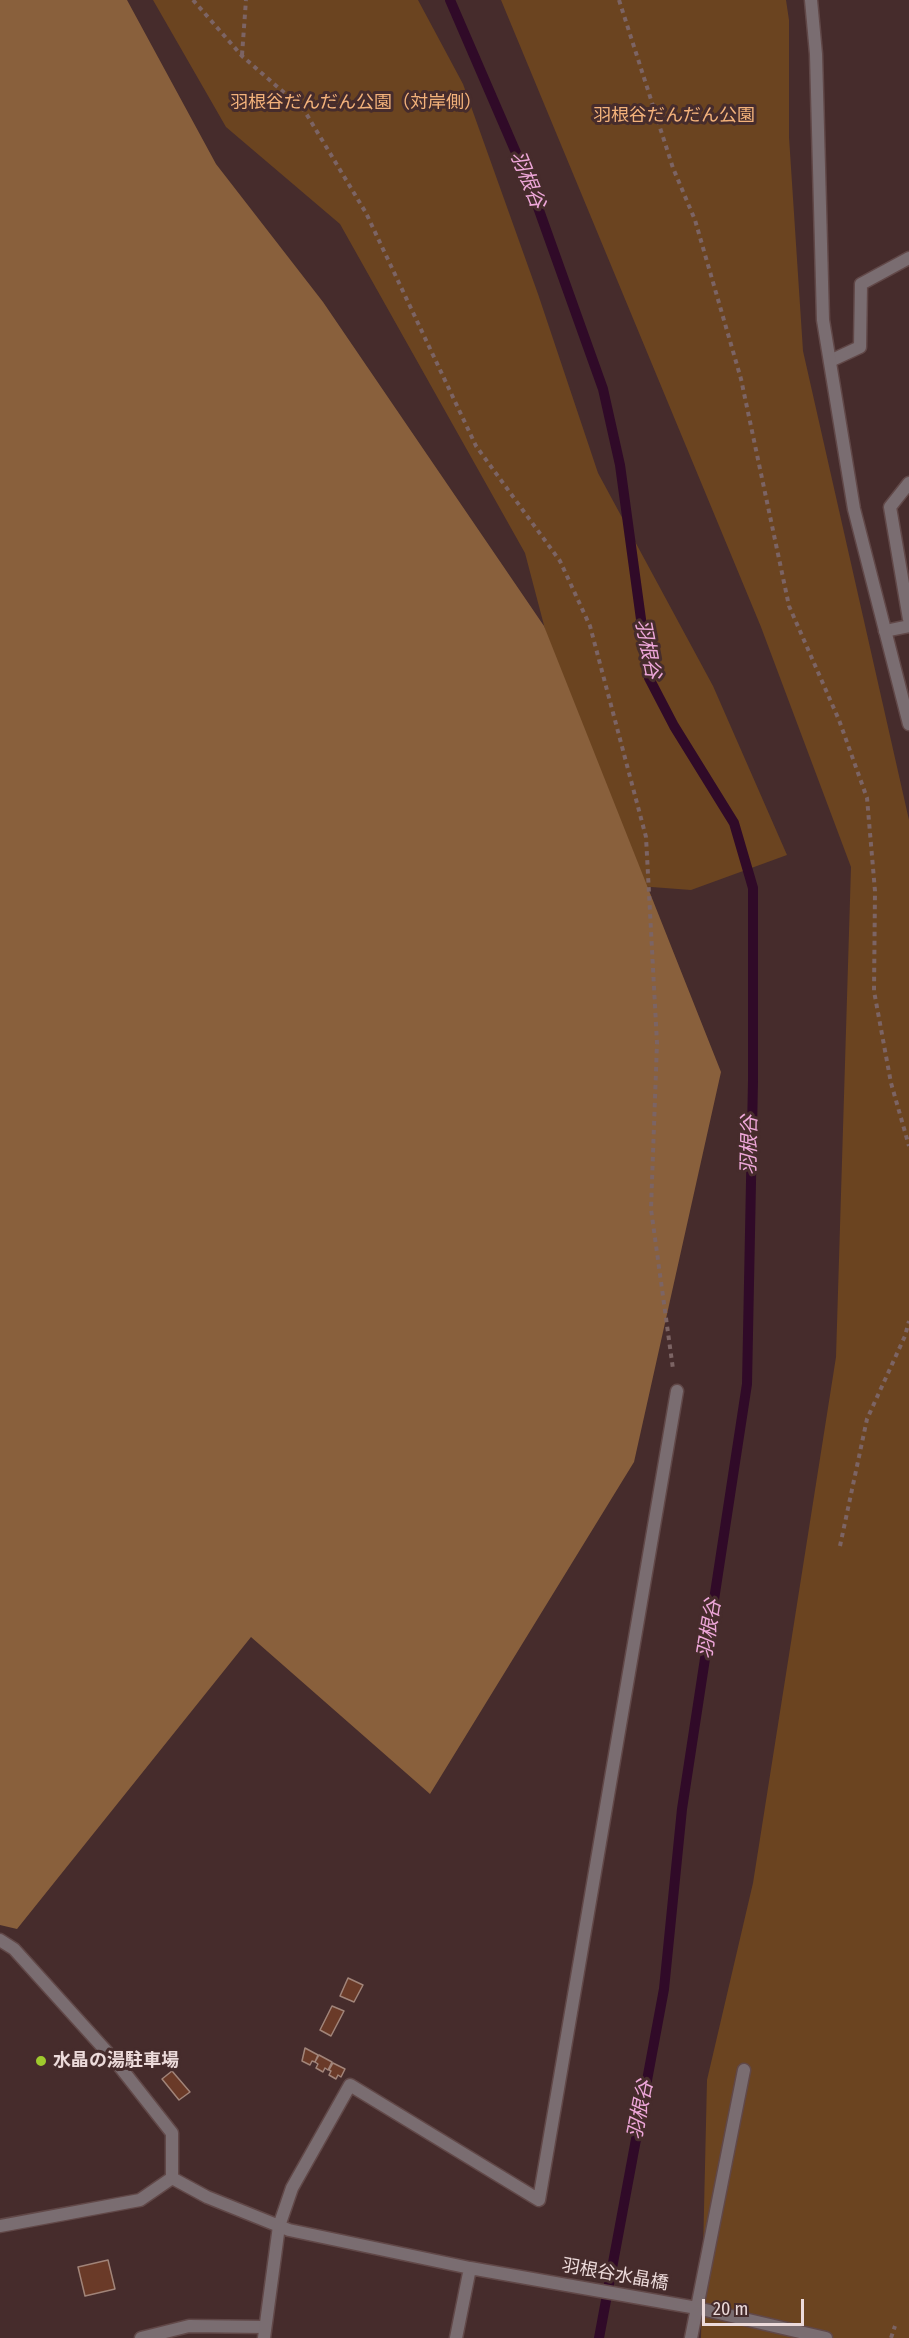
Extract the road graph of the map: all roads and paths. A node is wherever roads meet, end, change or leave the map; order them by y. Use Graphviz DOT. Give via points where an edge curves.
graph roads {
  1 [pos="193,0"];
  2 [pos="246,0"];
  3 [pos="619,0"];
  4 [pos="811,0"];
  5 [pos="242,56"];
  6 [pos="909,258"];
  7 [pos="830,361"];
  8 [pos="909,483"];
  9 [pos="909,619"];
  10 [pos="909,626"];
  11 [pos="885,631"];
  12 [pos="909,724"];
  13 [pos="909,1146"];
  14 [pos="909,1321"];
  15 [pos="676,1391"];
  16 [pos="840,1546"];
  17 [pos="0,1940"];
  18 [pos="744,2070"];
  19 [pos="172,2178"];
  20 [pos="0,2226"];
  21 [pos="279,2226"];
  22 [pos="470,2268"];
  23 [pos="693,2307"];
  24 [pos="895,2326"];
  25 [pos="265,2332"];
  26 [pos="141,2338"];
  27 [pos="456,2338"];
  28 [pos="691,2338"];
  29 [pos="826,2338"];
  30 [pos="891,2338"];
  1 -- 5 [label="path"];
  2 -- 5 [label="path"];
  3 -- 13 [label="path" via="673,168 695,220 741,379 789,606 839,720 867,798 875,891 874,991 891,1083"];
  4 -- 7 [label="street" via="823,320"];
  5 -- 15 [label="path" via="304,110 366,213 476,446 560,561 590,626 646,837 657,1043 651,1209"];
  6 -- 7 [label="street" via="861,284 860,346"];
  7 -- 11 [label="street" via="854,509"];
  8 -- 9 [label="street" via="890,507"];
  10 -- 11 [label="street"];
  11 -- 12 [label="street"];
  14 -- 16 [label="path" via="867,1419"];
  15 -- 21 [label="street" via="539,2200 350,2085 292,2188"];
  17 -- 19 [label="street" via="14,1949 117,2063 172,2133"];
  18 -- 23 [label="street"];
  19 -- 20 [label="street" via="140,2200"];
  19 -- 21 [label="street, 羽根谷水晶橋" via="207,2197"];
  21 -- 22 [label="street, 羽根谷水晶橋"];
  21 -- 25 [label="street"];
  22 -- 23 [label="street, 羽根谷水晶橋"];
  22 -- 27 [label="street"];
  23 -- 28 [label="street"];
  23 -- 29 [label="street, 羽根谷水晶橋"];
  24 -- 30 [label="path"];
  25 -- 26 [label="street" via="189,2326"];
}
